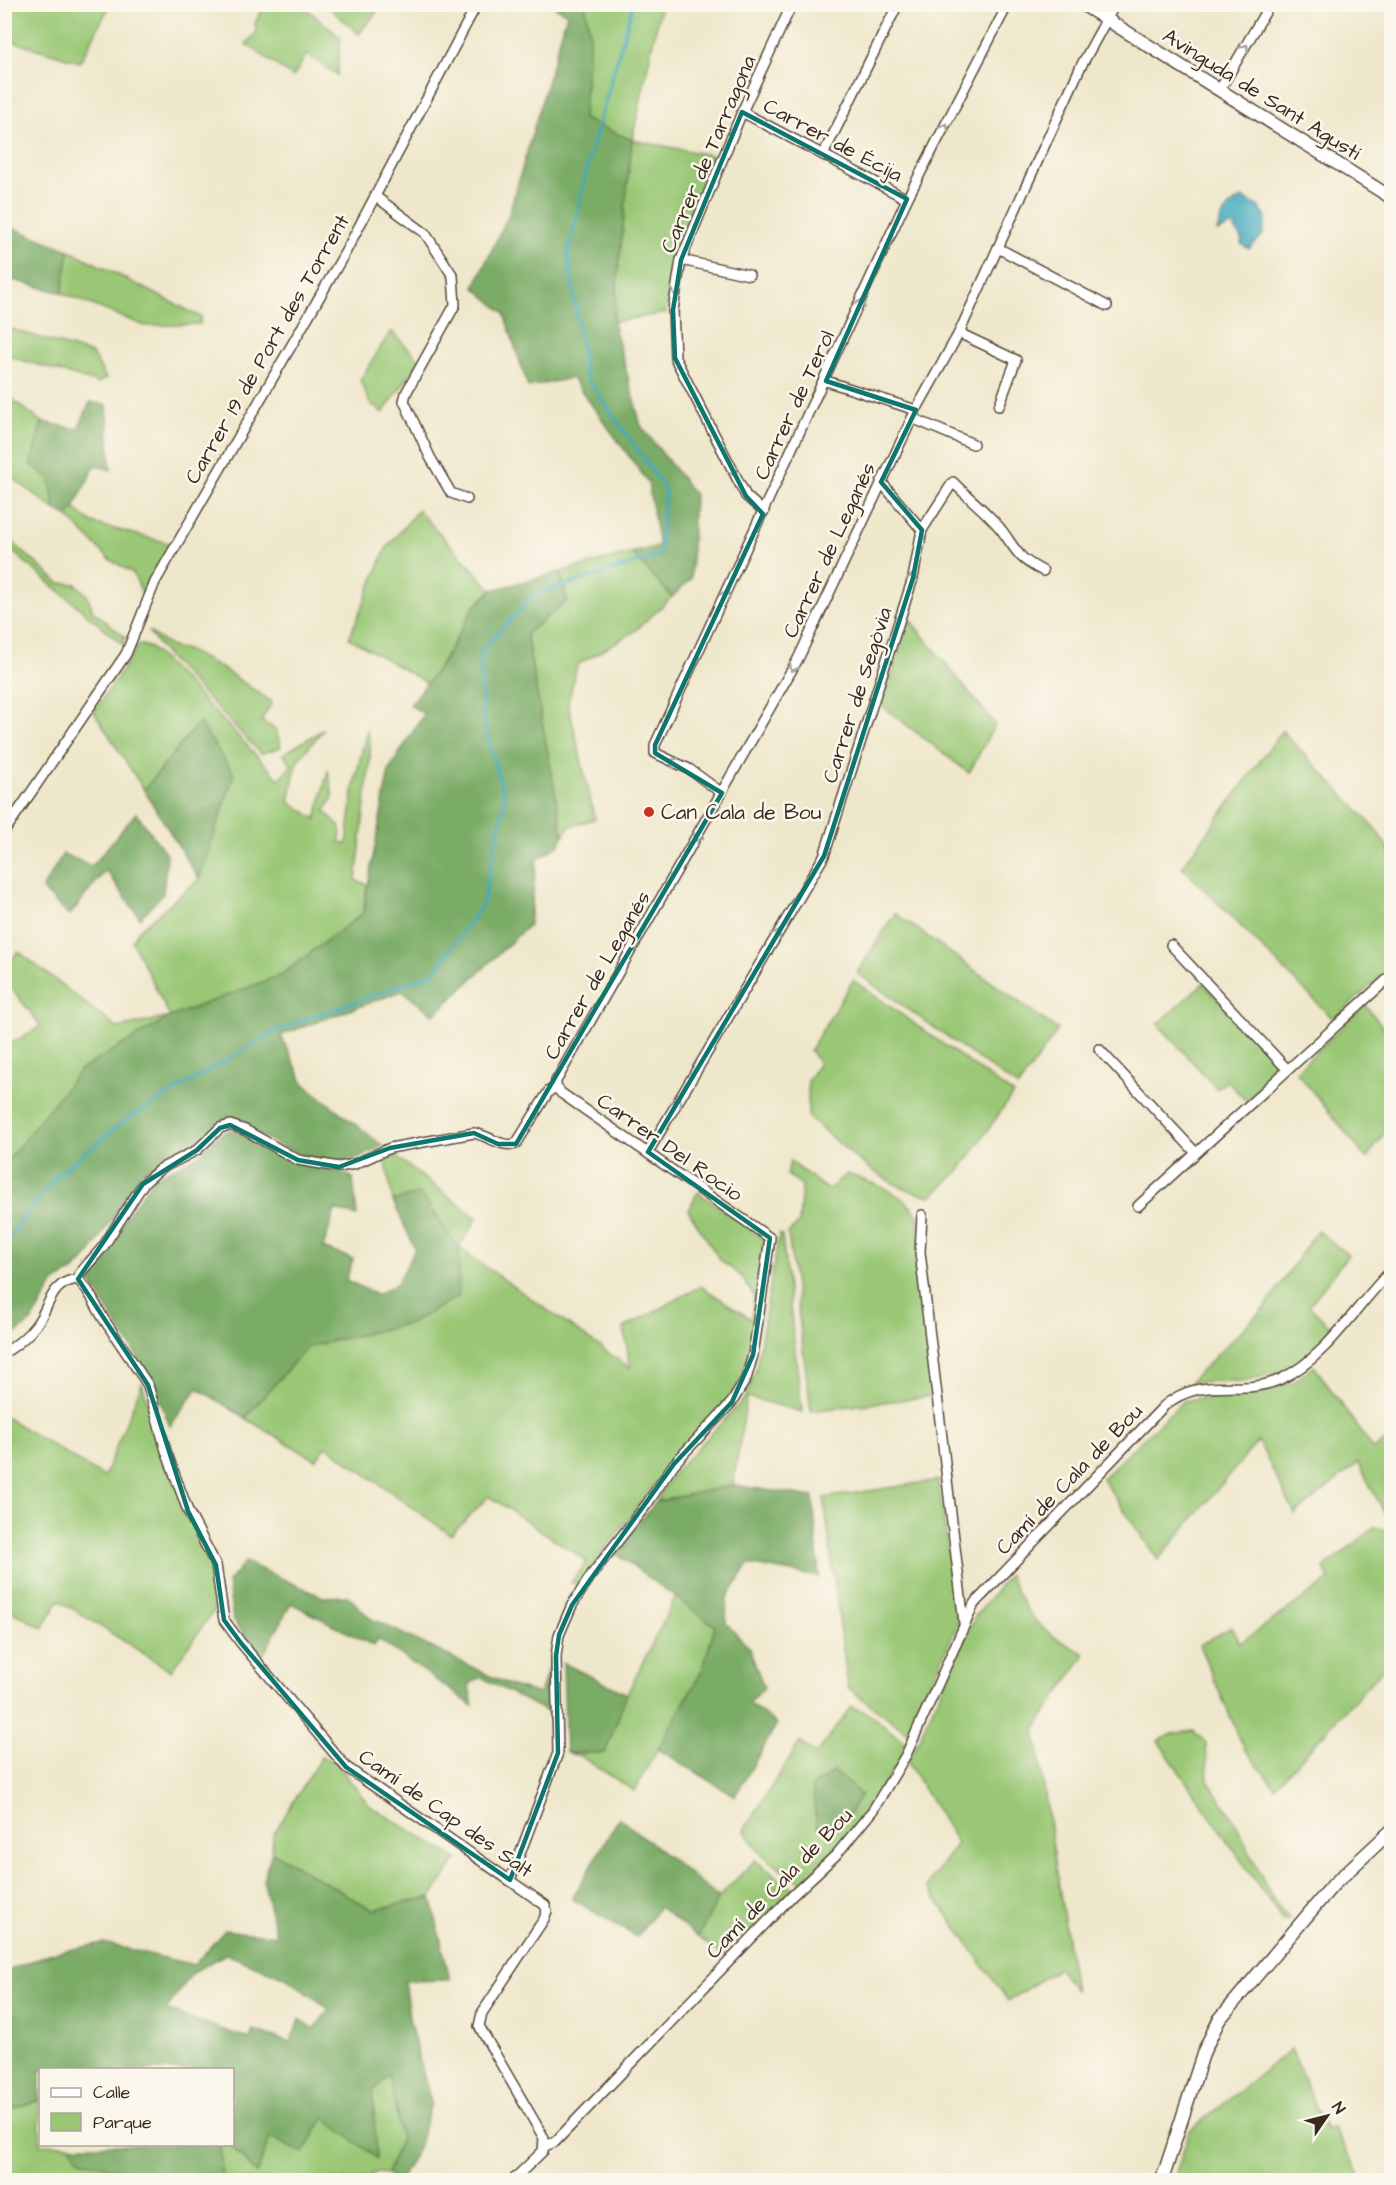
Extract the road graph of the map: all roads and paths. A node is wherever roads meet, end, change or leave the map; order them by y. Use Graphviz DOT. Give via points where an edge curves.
graph roads {
  1 [pos="477,4"];
  2 [pos="792,4"];
  3 [pos="898,4"];
  4 [pos="1008,4"];
  5 [pos="1082,4"];
  6 [pos="1115,4"];
  7 [pos="1270,4"];
  8 [pos="1106,20"];
  9 [pos="1219,91"];
  10 [pos="742,112"];
  11 [pos="823,155"];
  12 [pos="375,196"];
  13 [pos="1392,198"];
  14 [pos="908,199"];
  15 [pos="998,248"];
  16 [pos="681,260"];
  17 [pos="748,275"];
  18 [pos="1107,306"];
  19 [pos="958,333"];
  20 [pos="826,381"];
  21 [pos="999,405"];
  22 [pos="914,414"];
  23 [pos="973,444"];
  24 [pos="881,482"];
  25 [pos="467,500"];
  26 [pos="764,512"];
  27 [pos="922,530"];
  28 [pos="1043,571"];
  29 [pos="722,793"];
  30 [pos="4,832"];
  31 [pos="1171,945"];
  32 [pos="1392,975"];
  33 [pos="1099,1049"];
  34 [pos="1287,1069"];
  35 [pos="556,1084"];
  36 [pos="648,1152"];
  37 [pos="1196,1153"];
  38 [pos="1138,1206"];
  39 [pos="922,1215"];
  40 [pos="1392,1270"];
  41 [pos="78,1279"];
  42 [pos="4,1353"];
  43 [pos="964,1623"];
  44 [pos="1392,1830"];
  45 [pos="510,1880"];
  46 [pos="545,2146"];
  47 [pos="513,2181"];
  48 [pos="1162,2181"];
  1 -- 12 [label="street, Carrer 19 de Port des Torrent"];
  2 -- 10 [label="street, Carrer de Tarragona"];
  3 -- 11 [label="street"];
  14 -- 4 [label="street, Carrer de Terol, one-way"];
  5 -- 8 [label="street, Avinguda de Sant Agustí"];
  6 -- 8 [label="street, Carrer de Leganés"];
  9 -- 7 [label="street, one-way"];
  8 -- 9 [label="street, Avinguda de Sant Agustí"];
  8 -- 15 [label="street, Carrer de Leganés" via="1076,76"];
  9 -- 13 [label="street, Avinguda de Sant Agustí"];
  10 -- 11 [label="street, Carrer de Écija"];
  10 -- 16 [label="street, Carrer de Tarragona"];
  11 -- 14 [label="street, Carrer de Écija"];
  12 -- 25 [label="street" via="425,233 453,276 455,305 404,401 451,494"];
  12 -- 30 [label="street, Carrer 19 de Port des Torrent" via="155,582 126,654"];
  20 -- 14 [label="street, Carrer de Terol, one-way"];
  15 -- 18 [label="street"];
  15 -- 19 [label="street, Carrer de Leganés"];
  16 -- 17 [label="street"];
  16 -- 26 [label="street, Carrer de Tarragona, one-way" via="673,310 675,358 746,496"];
  19 -- 21 [label="street" via="1016,360"];
  19 -- 22 [label="street, Carrer de Leganés"];
  20 -- 22 [label="street"];
  20 -- 26 [label="street, Carrer de Terol"];
  22 -- 23 [label="street"];
  22 -- 24 [label="street, Carrer de Leganés"];
  24 -- 27 [label="street"];
  24 -- 29 [label="street, Carrer de Leganés, one-way" via="798,659"];
  29 -- 26 [label="street, Carrer de Terol, one-way" via="689,769 655,753 655,745"];
  27 -- 28 [label="street, Carrer de Segòvia" via="953,482 1002,531 1012,549"];
  36 -- 27 [label="street, Carrer de Segòvia, one-way" via="824,856 913,578"];
  29 -- 35 [label="street, Carrer de Leganés, one-way"];
  31 -- 34 [label="street"];
  32 -- 34 [label="street"];
  33 -- 37 [label="street"];
  34 -- 37 [label="street"];
  35 -- 36 [label="street, Carrer Del Rocio" via="561,1093"];
  35 -- 41 [label="street, Carrer de Leganés" via="516,1144 498,1144 474,1133 390,1148 339,1167 298,1160 245,1130 230,1125 220,1128 197,1150 160,1169 143,1184"];
  36 -- 45 [label="street, Carrer Del Rocio" via="770,1239 753,1355 746,1379 732,1402 674,1464 572,1605 559,1635 556,1656 558,1753"];
  37 -- 38 [label="street"];
  39 -- 43 [label="street" via="920,1252"];
  40 -- 43 [label="street, Camí de Cala de Bou" via="1299,1369 1278,1380 1246,1387 1196,1388 1179,1393 993,1583 974,1604"];
  41 -- 42 [label="street" via="57,1287 38,1323"];
  41 -- 45 [label="street, Camí de Cap des Salt" via="148,1385 188,1511 216,1565 224,1620 346,1767"];
  43 -- 46 [label="street, Camí de Cala de Bou" via="906,1755 873,1810 836,1855 555,2142"];
  44 -- 48 [label="street" via="1333,1885 1219,2020 1204,2051"];
  45 -- 46 [label="street, Camí de Cap des Salt" via="539,1899 547,1911 482,2013 479,2026 540,2129"];
  46 -- 47 [label="street"];
}
